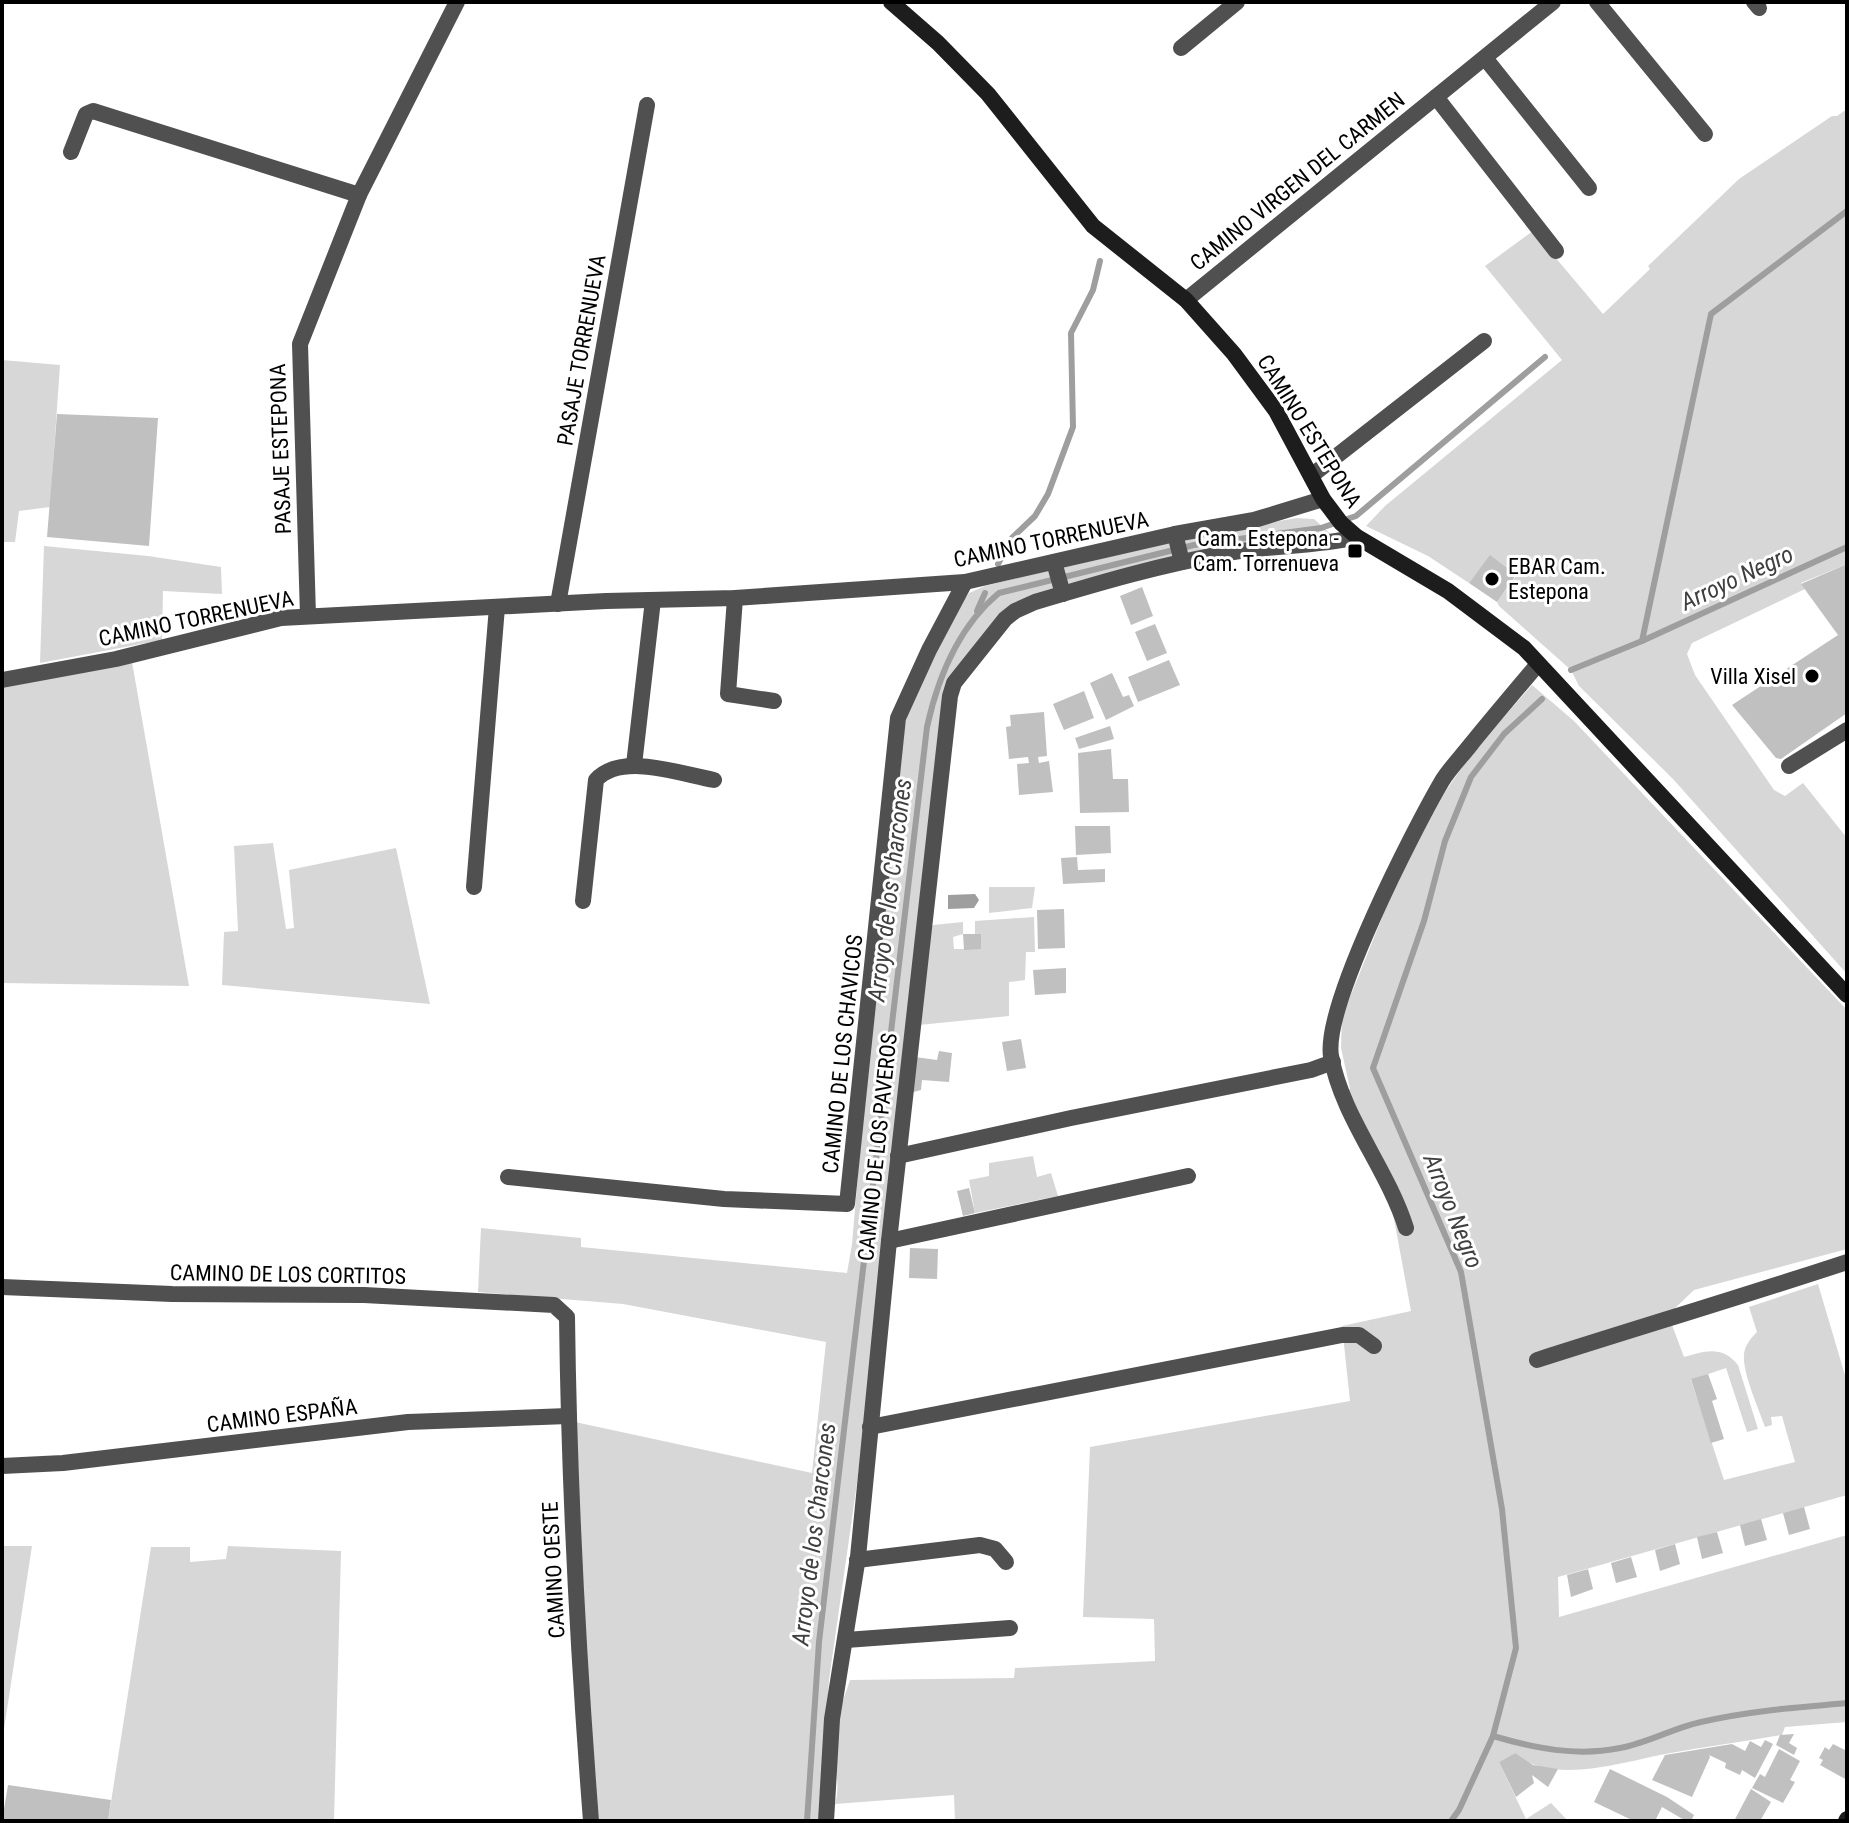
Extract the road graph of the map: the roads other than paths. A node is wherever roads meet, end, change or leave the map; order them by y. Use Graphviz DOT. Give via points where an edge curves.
graph roads {
  1 [pos="457,2"];
  2 [pos="891,2"];
  3 [pos="1237,2"];
  4 [pos="1553,2"];
  5 [pos="1597,2"];
  6 [pos="1181,48"];
  7 [pos="1485,58"];
  8 [pos="1436,97"];
  9 [pos="647,105"];
  10 [pos="1705,134"];
  11 [pos="71,152"];
  12 [pos="1589,188"];
  13 [pos="359,195"];
  14 [pos="1556,251"];
  15 [pos="1186,300"];
  16 [pos="1484,341"];
  17 [pos="1311,476"];
  18 [pos="1323,499"];
  19 [pos="1354,534"];
  20 [pos="1179,548"];
  21 [pos="1059,578"];
  22 [pos="965,582"];
  23 [pos="735,598"];
  24 [pos="653,600"];
  25 [pos="558,604"];
  26 [pos="497,607"];
  27 [pos="308,616"];
  28 [pos="1538,664"];
  29 [pos="2,680"];
  30 [pos="774,701"];
  31 [pos="1847,730"];
  32 [pos="634,765"];
  33 [pos="1789,766"];
  34 [pos="714,780"];
  35 [pos="474,887"];
  36 [pos="583,901"];
  37 [pos="1847,995"];
  38 [pos="1333,1062"];
  39 [pos="898,1156"];
  40 [pos="1188,1176"];
  41 [pos="508,1177"];
  42 [pos="1406,1228"];
  43 [pos="889,1241"];
  44 [pos="1847,1262"];
  45 [pos="2,1287"];
  46 [pos="567,1317"];
  47 [pos="1374,1346"];
  48 [pos="1537,1360"];
  49 [pos="568,1416"];
  50 [pos="870,1427"];
  51 [pos="2,1466"];
  52 [pos="857,1560"];
  53 [pos="1006,1562"];
  54 [pos="1010,1628"];
  55 [pos="846,1640"];
  56 [pos="591,1821"];
  57 [pos="826,1821"];
  1 -- 13 [label="street, PASAJE ESTEPONA"];
  2 -- 15 [label="main road, CAMINO ESTEPONA" via="988,94 1093,226"];
  3 -- 6 [label="street"];
  4 -- 7 [label="street, CAMINO VIRGEN DEL CARMEN"];
  5 -- 10 [label="street"];
  7 -- 8 [label="street, CAMINO VIRGEN DEL CARMEN"];
  7 -- 12 [label="street"];
  8 -- 14 [label="street, CAMINO VIRGEN DEL CARMEN"];
  8 -- 15 [label="street, CAMINO VIRGEN DEL CARMEN"];
  9 -- 25 [label="street, PASAJE TORRENUEVA"];
  11 -- 13 [label="street" via="86,114 93,111"];
  13 -- 27 [label="street, PASAJE ESTEPONA" via="300,344"];
  15 -- 17 [label="main road, CAMINO ESTEPONA" via="1276,411"];
  16 -- 17 [label="street"];
  17 -- 18 [label="main road, CAMINO ESTEPONA"];
  18 -- 19 [label="main road, CAMINO ESTEPONA"];
  18 -- 20 [label="street, CAMINO TORRENUEVA"];
  19 -- 20 [label="street, CAMINO DE LOS PAVEROS" via="1328,543"];
  19 -- 28 [label="main road, CAMINO ESTEPONA" via="1448,591"];
  20 -- 21 [label="street, CAMINO TORRENUEVA"];
  20 -- 21 [label="street, CAMINO DE LOS PAVEROS"];
  21 -- 22 [label="street, CAMINO TORRENUEVA"];
  21 -- 39 [label="street, CAMINO DE LOS PAVEROS" via="1035,602 1011,614 952,689"];
  22 -- 23 [label="street, CAMINO TORRENUEVA"];
  22 -- 41 [label="street, CAMINO DE LOS CHAVICOS" via="898,718 847,1204 724,1199"];
  23 -- 24 [label="street, CAMINO TORRENUEVA"];
  23 -- 30 [label="street" via="728,694"];
  24 -- 25 [label="street, CAMINO TORRENUEVA"];
  24 -- 32 [label="street"];
  25 -- 26 [label="street, CAMINO TORRENUEVA"];
  26 -- 27 [label="street, CAMINO TORRENUEVA"];
  26 -- 35 [label="street"];
  27 -- 29 [label="street, CAMINO TORRENUEVA"];
  28 -- 37 [label="main road, CAMINO ESTEPONA"];
  28 -- 38 [label="street" via="1443,779 1409,844 1342,997 1331,1043"];
  31 -- 33 [label="street"];
  32 -- 34 [label="street"];
  32 -- 36 [label="street" via="607,769 596,780"];
  38 -- 39 [label="street"];
  38 -- 42 [label="street" via="1338,1085 1392,1189"];
  39 -- 43 [label="street, CAMINO DE LOS PAVEROS"];
  40 -- 43 [label="street"];
  43 -- 50 [label="street, CAMINO DE LOS PAVEROS"];
  44 -- 48 [label="street"];
  45 -- 46 [label="street, CAMINO DE LOS CORTITOS" via="554,1305"];
  46 -- 49 [label="street, CAMINO OESTE"];
  47 -- 50 [label="street" via="1359,1335 1335,1336"];
  49 -- 51 [label="street, CAMINO ESPAÑA" via="408,1422"];
  49 -- 56 [label="street, CAMINO OESTE"];
  50 -- 52 [label="street, CAMINO DE LOS PAVEROS"];
  52 -- 53 [label="street" via="980,1545 995,1549"];
  52 -- 55 [label="street, CAMINO DE LOS PAVEROS"];
  54 -- 55 [label="street"];
  55 -- 57 [label="street, CAMINO DE LOS PAVEROS" via="832,1719"];
}
